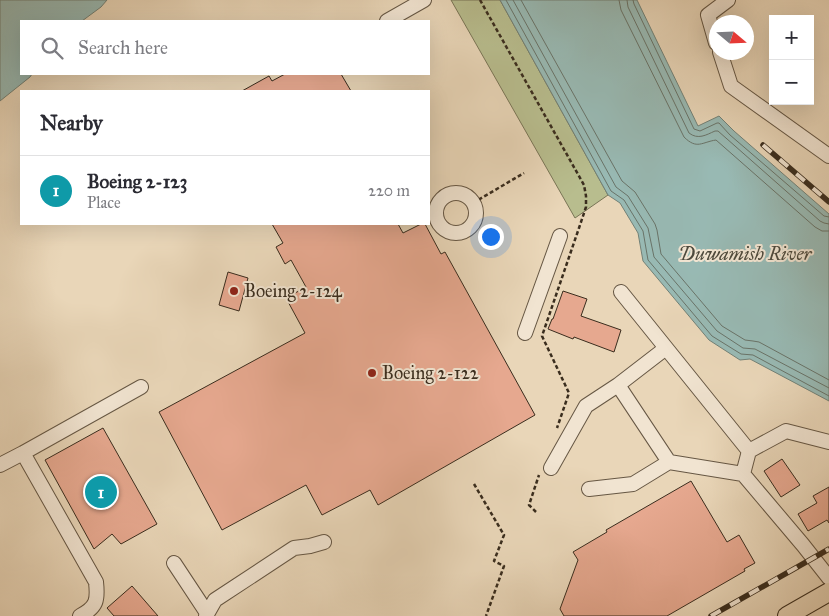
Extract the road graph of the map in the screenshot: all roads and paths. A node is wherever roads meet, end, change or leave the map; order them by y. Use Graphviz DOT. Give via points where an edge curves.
graph roads {
  1 [pos="424,0"];
  2 [pos="728,0"];
  3 [pos="709,18"];
  4 [pos="389,20"];
  5 [pos="723,60"];
  6 [pos="829,156"];
  7 [pos="524,173"];
  8 [pos="473,203"];
  9 [pos="560,236"];
  10 [pos="621,292"];
  11 [pos="525,333"];
  12 [pos="666,348"];
  13 [pos="618,385"];
  14 [pos="141,387"];
  15 [pos="829,442"];
  16 [pos="749,451"];
  17 [pos="23,453"];
  18 [pos="669,462"];
  19 [pos="0,464"];
  20 [pos="551,468"];
  21 [pos="743,474"];
  22 [pos="474,484"];
  23 [pos="589,489"];
  24 [pos="324,542"];
  25 [pos="174,563"];
  26 [pos="829,578"];
  27 [pos="829,592"];
  28 [pos="206,615"];
  29 [pos="80,616"];
  30 [pos="486,616"];
  31 [pos="787,616"];
  1 -- 4 [label="lane"];
  2 -- 3 [label="lane" via="708,15"];
  5 -- 6 [label="lane" via="731,86"];
  7 -- 8 [label="path"];
  9 -- 11 [label="lane"];
  10 -- 12 [label="lane"];
  12 -- 13 [label="lane"];
  12 -- 16 [label="lane"];
  13 -- 18 [label="lane"];
  13 -- 20 [label="lane" via="586,406"];
  14 -- 17 [label="lane"];
  15 -- 16 [label="lane" via="786,431"];
  16 -- 21 [label="lane"];
  17 -- 19 [label="lane"];
  17 -- 29 [label="lane" via="96,582 97,596 90,610"];
  18 -- 21 [label="lane"];
  18 -- 23 [label="lane" via="633,484"];
  21 -- 26 [label="lane"];
  22 -- 30 [label="path" via="504,536 494,561 504,566"];
  24 -- 28 [label="lane" via="294,548 215,600"];
  25 -- 28 [label="lane"];
  27 -- 31 [label="main road"];
}
